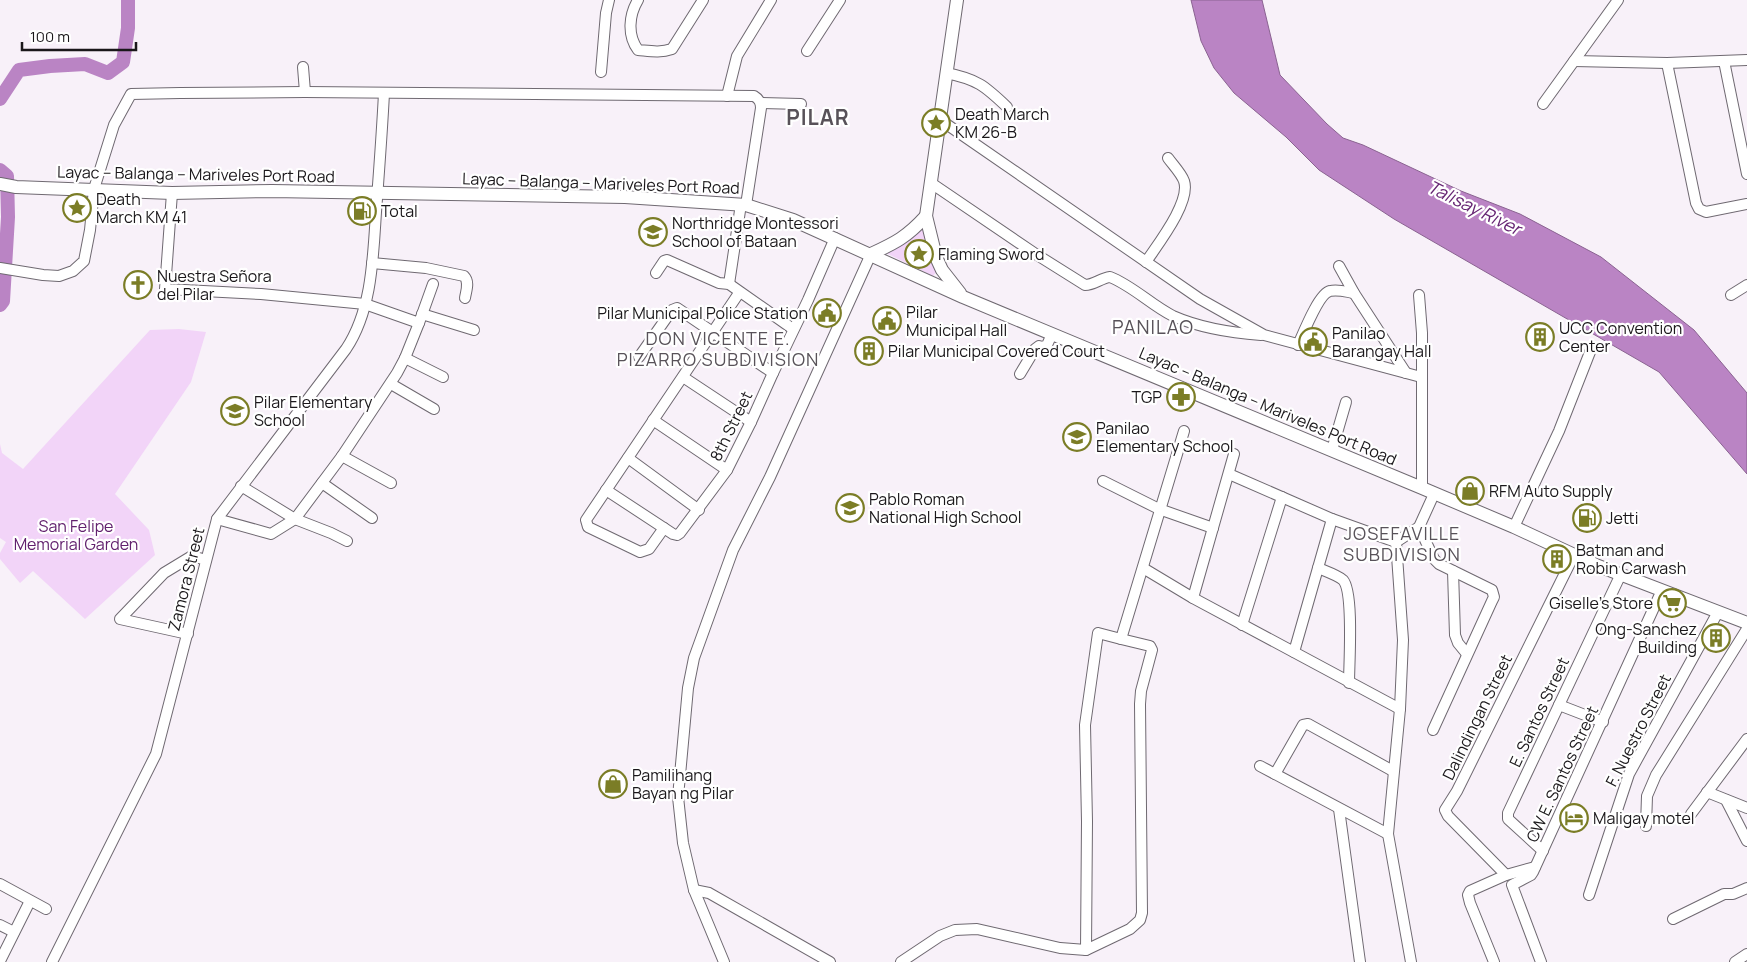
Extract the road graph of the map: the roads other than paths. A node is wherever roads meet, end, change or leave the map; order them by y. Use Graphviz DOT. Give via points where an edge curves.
graph roads {
  1 [pos="609,0"];
  2 [pos="638,0"];
  3 [pos="703,0"];
  4 [pos="771,0"];
  5 [pos="840,0"];
  6 [pos="957,0"];
  7 [pos="1618,0"];
  8 [pos="807,51"];
  9 [pos="1747,60"];
  10 [pos="1574,61"];
  11 [pos="1724,61"];
  12 [pos="1667,63"];
  13 [pos="303,67"];
  14 [pos="601,72"];
  15 [pos="946,73"];
  16 [pos="305,92"];
  17 [pos="384,93"];
  18 [pos="727,96"];
  19 [pos="761,103"];
  20 [pos="802,104"];
  21 [pos="1543,104"];
  22 [pos="1007,107"];
  23 [pos="939,119"];
  24 [pos="1168,158"];
  25 [pos="1747,174"];
  26 [pos="931,183"];
  27 [pos="0,184"];
  28 [pos="94,190"];
  29 [pos="172,193"];
  30 [pos="378,193"];
  31 [pos="744,204"];
  32 [pos="1747,204"];
  33 [pos="926,216"];
  34 [pos="835,238"];
  35 [pos="871,254"];
  36 [pos="1146,262"];
  37 [pos="372,263"];
  38 [pos="1339,266"];
  39 [pos="0,268"];
  40 [pos="656,273"];
  41 [pos="433,284"];
  42 [pos="729,284"];
  43 [pos="1747,285"];
  44 [pos="740,293"];
  45 [pos="1354,293"];
  46 [pos="1419,295"];
  47 [pos="1731,295"];
  48 [pos="963,297"];
  49 [pos="465,298"];
  50 [pos="365,304"];
  51 [pos="420,318"];
  52 [pos="474,330"];
  53 [pos="793,330"];
  54 [pos="713,332"];
  55 [pos="1052,334"];
  56 [pos="1264,335"];
  57 [pos="1298,345"];
  58 [pos="1590,352"];
  59 [pos="639,357"];
  60 [pos="405,358"];
  61 [pos="773,373"];
  62 [pos="1406,373"];
  63 [pos="1020,374"];
  64 [pos="443,377"];
  65 [pos="683,377"];
  66 [pos="1421,377"];
  67 [pos="391,384"];
  68 [pos="1346,402"];
  69 [pos="434,408"];
  70 [pos="653,420"];
  71 [pos="751,422"];
  72 [pos="1184,431"];
  73 [pos="1332,450"];
  74 [pos="1234,454"];
  75 [pos="342,456"];
  76 [pos="628,458"];
  77 [pos="727,470"];
  78 [pos="1229,474"];
  79 [pos="1103,481"];
  80 [pos="322,483"];
  81 [pos="390,483"];
  82 [pos="241,486"];
  83 [pos="606,490"];
  84 [pos="1428,491"];
  85 [pos="1282,497"];
  86 [pos="1160,509"];
  87 [pos="699,510"];
  88 [pos="372,518"];
  89 [pos="217,519"];
  90 [pos="295,519"];
  91 [pos="1332,519"];
  92 [pos="1419,527"];
  93 [pos="1514,527"];
  94 [pos="664,528"];
  95 [pos="1213,528"];
  96 [pos="347,541"];
  97 [pos="1396,542"];
  98 [pos="1574,555"];
  99 [pos="206,560"];
  100 [pos="1143,568"];
  101 [pos="1318,568"];
  102 [pos="1453,571"];
  103 [pos="1620,576"];
  104 [pos="1662,590"];
  105 [pos="1194,598"];
  106 [pos="1718,612"];
  107 [pos="1747,623"];
  108 [pos="1242,625"];
  109 [pos="1747,629"];
  110 [pos="188,634"];
  111 [pos="1121,638"];
  112 [pos="1294,652"];
  113 [pos="1467,654"];
  114 [pos="1349,683"];
  115 [pos="1559,705"];
  116 [pos="1400,709"];
  117 [pos="1603,722"];
  118 [pos="1433,730"];
  119 [pos="1747,739"];
  120 [pos="1743,751"];
  121 [pos="1260,766"];
  122 [pos="1393,771"];
  123 [pos="1275,774"];
  124 [pos="1707,792"];
  125 [pos="1726,800"];
  126 [pos="1747,808"];
  127 [pos="1339,809"];
  128 [pos="1691,814"];
  129 [pos="1646,826"];
  130 [pos="1388,834"];
  131 [pos="1747,841"];
  132 [pos="1543,851"];
  133 [pos="1535,867"];
  134 [pos="1506,875"];
  135 [pos="0,884"];
  136 [pos="1747,888"];
  137 [pos="694,890"];
  138 [pos="1589,895"];
  139 [pos="30,901"];
  140 [pos="46,909"];
  141 [pos="1673,919"];
  142 [pos="0,925"];
  143 [pos="14,932"];
  144 [pos="1086,950"];
  145 [pos="0,961"];
  146 [pos="52,962"];
  147 [pos="724,962"];
  148 [pos="830,962"];
  149 [pos="901,962"];
  150 [pos="1360,962"];
  151 [pos="1411,962"];
  152 [pos="1494,962"];
  153 [pos="1541,962"];
  1 -- 14 [label="street"];
  2 -- 3 [label="street" via="630,32 638,50 654,52 672,48"];
  4 -- 18 [label="street" via="737,56"];
  5 -- 8 [label="street"];
  6 -- 15 [label="main road"];
  7 -- 10 [label="street"];
  9 -- 11 [label="street"];
  10 -- 12 [label="street"];
  10 -- 21 [label="street"];
  11 -- 12 [label="street"];
  11 -- 25 [label="street"];
  12 -- 32 [label="street" via="1696,204 1706,212"];
  13 -- 16 [label="street"];
  15 -- 22 [label="street" via="982,84"];
  15 -- 23 [label="main road"];
  16 -- 17 [label="street"];
  16 -- 28 [label="street" via="131,94 114,125"];
  17 -- 18 [label="street"];
  17 -- 30 [label="street, Zamora Street"];
  18 -- 19 [label="street" via="754,96"];
  19 -- 20 [label="street"];
  19 -- 31 [label="street"];
  23 -- 26 [label="main road"];
  23 -- 36 [label="street"];
  24 -- 36 [label="street" via="1184,181 1185,196"];
  26 -- 33 [label="main road"];
  26 -- 56 [label="street" via="1085,285 1110,277 1174,316 1216,328"];
  27 -- 28 [label="main road, Layac – Balanga – Mariveles Port Road"];
  28 -- 29 [label="main road, Layac – Balanga – Mariveles Port Road"];
  28 -- 39 [label="street" via="84,260 73,271 59,276"];
  29 -- 30 [label="main road, Layac – Balanga – Mariveles Port Road"];
  29 -- 50 [label="street" via="165,289"];
  30 -- 31 [label="main road, Layac – Balanga – Mariveles Port Road" via="625,197"];
  30 -- 37 [label="street, Zamora Street"];
  31 -- 34 [label="main road, Layac – Balanga – Mariveles Port Road"];
  31 -- 42 [label="street"];
  33 -- 35 [label="main road" via="899,242"];
  33 -- 48 [label="main road" via="932,246 942,270"];
  34 -- 35 [label="main road, Layac – Balanga – Mariveles Port Road"];
  34 -- 53 [label="street, 8th Street"];
  35 -- 48 [label="main road, Layac – Balanga – Mariveles Port Road"];
  35 -- 137 [label="street" via="770,477 732,550 694,658 688,688 678,797 683,843"];
  36 -- 56 [label="street" via="1200,299"];
  37 -- 49 [label="street" via="426,268 464,276 468,284"];
  37 -- 50 [label="street, Zamora Street"];
  38 -- 45 [label="street"];
  40 -- 42 [label="street" via="664,261 670,261 719,283"];
  41 -- 51 [label="street"];
  42 -- 44 [label="street"];
  43 -- 47 [label="street"];
  44 -- 53 [label="street"];
  44 -- 54 [label="street"];
  45 -- 57 [label="street" via="1329,291 1324,294"];
  45 -- 62 [label="street"];
  46 -- 66 [label="street"];
  48 -- 55 [label="main road, Layac – Balanga – Mariveles Port Road"];
  50 -- 51 [label="street"];
  50 -- 82 [label="street, Zamora Street" via="359,326 346,350"];
  51 -- 52 [label="street"];
  51 -- 60 [label="street"];
  53 -- 61 [label="street, 8th Street"];
  54 -- 59 [label="street" via="677,308 672,310"];
  54 -- 61 [label="street"];
  54 -- 65 [label="street"];
  55 -- 63 [label="street" via="1047,345 1035,348"];
  55 -- 73 [label="main road, Layac – Balanga – Mariveles Port Road"];
  56 -- 57 [label="street"];
  57 -- 62 [label="street"];
  58 -- 93 [label="street" via="1559,431"];
  60 -- 64 [label="street"];
  60 -- 67 [label="street"];
  61 -- 71 [label="street, 8th Street"];
  62 -- 66 [label="street"];
  65 -- 70 [label="street"];
  65 -- 71 [label="street"];
  66 -- 84 [label="street"];
  67 -- 69 [label="street"];
  67 -- 75 [label="street"];
  68 -- 73 [label="street"];
  70 -- 76 [label="street"];
  70 -- 77 [label="street"];
  71 -- 77 [label="street, 8th Street"];
  72 -- 86 [label="street"];
  73 -- 84 [label="main road, Layac – Balanga – Mariveles Port Road"];
  74 -- 78 [label="street"];
  75 -- 80 [label="street"];
  75 -- 81 [label="street"];
  76 -- 83 [label="street"];
  76 -- 87 [label="street"];
  77 -- 87 [label="street, 8th Street"];
  78 -- 85 [label="street"];
  78 -- 95 [label="street"];
  79 -- 86 [label="street"];
  80 -- 88 [label="street"];
  80 -- 90 [label="street"];
  82 -- 89 [label="street, Zamora Street"];
  82 -- 90 [label="street"];
  83 -- 94 [label="street"];
  83 -- 94 [label="street" via="586,520 588,526 640,552 649,549"];
  84 -- 92 [label="street"];
  84 -- 93 [label="main road, Layac – Balanga – Mariveles Port Road"];
  85 -- 91 [label="street"];
  85 -- 108 [label="street"];
  86 -- 95 [label="street"];
  86 -- 100 [label="street"];
  87 -- 94 [label="street, 8th Street" via="677,535"];
  89 -- 90 [label="street" via="271,534"];
  89 -- 99 [label="street, Zamora Street"];
  90 -- 96 [label="street"];
  91 -- 97 [label="street"];
  91 -- 101 [label="street"];
  92 -- 97 [label="street"];
  92 -- 102 [label="street" via="1434,559"];
  93 -- 98 [label="main road, Layac – Balanga – Mariveles Port Road"];
  95 -- 105 [label="street"];
  97 -- 116 [label="street" via="1403,640"];
  98 -- 103 [label="main road, Layac – Balanga – Mariveles Port Road"];
  98 -- 134 [label="street, Dalindingan Street" via="1445,810"];
  99 -- 110 [label="street, Zamora Street"];
  99 -- 110 [label="street" via="192,556 164,574 120,619"];
  100 -- 105 [label="street"];
  100 -- 111 [label="street"];
  101 -- 112 [label="street"];
  101 -- 114 [label="street" via="1341,579 1346,588 1350,622"];
  102 -- 113 [label="street" via="1456,639"];
  102 -- 113 [label="street" via="1492,590 1494,594"];
  103 -- 104 [label="main road, Layac – Balanga – Mariveles Port Road"];
  103 -- 115 [label="street, E. Santos Street"];
  104 -- 106 [label="main road, Layac – Balanga – Mariveles Port Road"];
  104 -- 117 [label="street, CW E. Santos Street"];
  105 -- 108 [label="street"];
  106 -- 107 [label="main road, Layac – Balanga – Mariveles Port Road"];
  106 -- 138 [label="street, F. Nuestro Street" via="1628,774"];
  108 -- 112 [label="street"];
  109 -- 129 [label="street" via="1656,775 1647,796"];
  110 -- 146 [label="street, Zamora Street" via="156,754"];
  111 -- 144 [label="street" via="1098,633 1084,725"];
  111 -- 144 [label="street" via="1145,644 1152,650 1140,704 1142,913 1140,920 1130,929"];
  112 -- 114 [label="street"];
  113 -- 118 [label="street"];
  114 -- 116 [label="street"];
  115 -- 117 [label="street"];
  115 -- 132 [label="street, E. Santos Street" via="1508,813 1508,819"];
  116 -- 122 [label="street"];
  117 -- 132 [label="street, CW E. Santos Street"];
  119 -- 120 [label="street"];
  120 -- 124 [label="street"];
  121 -- 123 [label="street"];
  122 -- 123 [label="street" via="1305,724"];
  122 -- 130 [label="street"];
  123 -- 127 [label="street"];
  124 -- 125 [label="street"];
  124 -- 128 [label="street"];
  125 -- 126 [label="street"];
  125 -- 131 [label="street"];
  127 -- 130 [label="street"];
  127 -- 150 [label="street"];
  130 -- 151 [label="street"];
  132 -- 133 [label="street, CW E. Santos Street"];
  133 -- 134 [label="street"];
  133 -- 153 [label="street, CW E. Santos Street" via="1531,875 1514,883 1512,888"];
  134 -- 152 [label="street" via="1470,891 1468,895"];
  135 -- 139 [label="street"];
  136 -- 141 [label="street" via="1724,894"];
  137 -- 147 [label="street"];
  137 -- 148 [label="street" via="709,893"];
  139 -- 140 [label="street"];
  139 -- 143 [label="street"];
  142 -- 143 [label="street"];
  143 -- 145 [label="street"];
  144 -- 149 [label="street" via="1060,948 976,929 955,930"];
}
